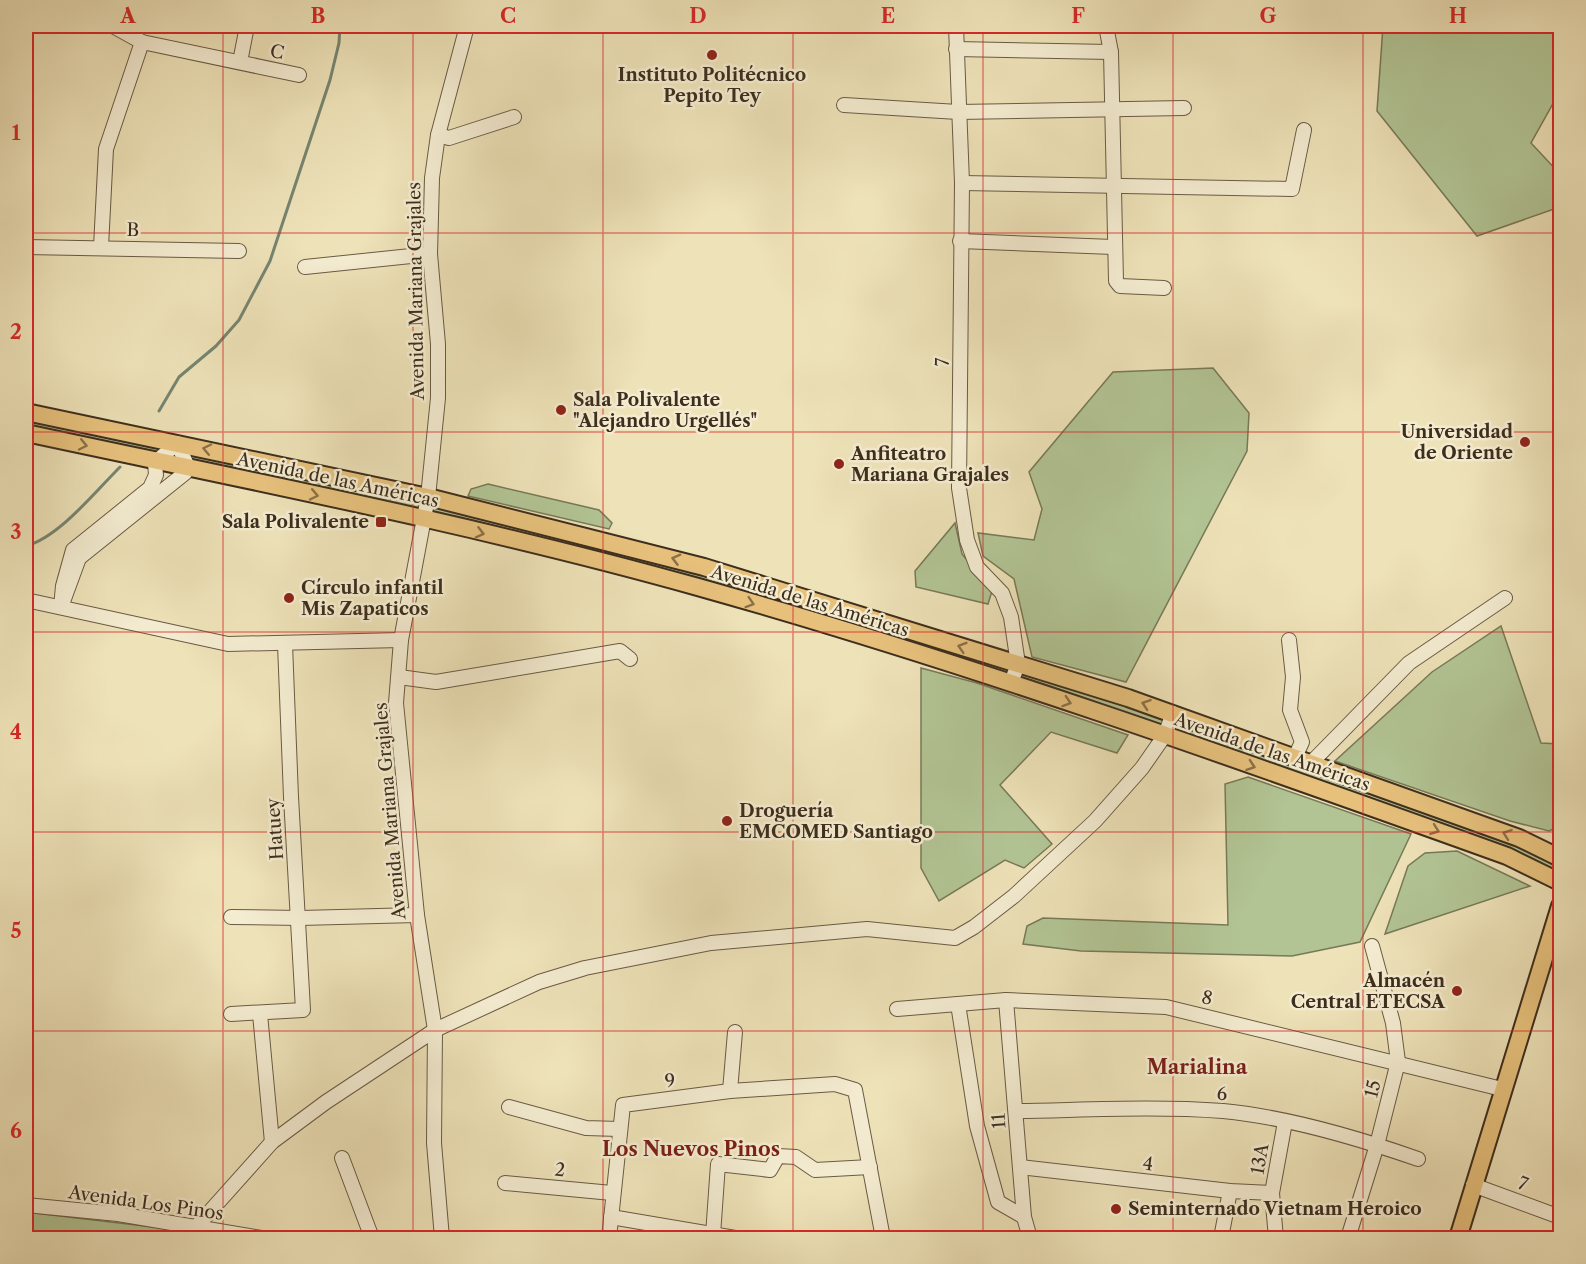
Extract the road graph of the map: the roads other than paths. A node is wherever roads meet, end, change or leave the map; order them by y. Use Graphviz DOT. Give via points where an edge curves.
graph roads {
  1 [pos="113,26"];
  2 [pos="247,26"];
  3 [pos="467,26"];
  4 [pos="956,26"];
  5 [pos="1106,26"];
  6 [pos="142,42"];
  7 [pos="957,49"];
  8 [pos="1111,52"];
  9 [pos="240,62"];
  10 [pos="299,75"];
  11 [pos="844,105"];
  12 [pos="1184,108"];
  13 [pos="1113,111"];
  14 [pos="958,112"];
  15 [pos="514,117"];
  16 [pos="1304,130"];
  17 [pos="438,135"];
  18 [pos="962,183"];
  19 [pos="1113,186"];
  20 [pos="960,241"];
  21 [pos="26,247"];
  22 [pos="101,247"];
  23 [pos="1113,247"];
  24 [pos="239,251"];
  25 [pos="430,254"];
  26 [pos="305,267"];
  27 [pos="1164,288"];
  28 [pos="26,412"];
  29 [pos="26,433"];
  30 [pos="177,443"];
  31 [pos="156,461"];
  32 [pos="188,467"];
  33 [pos="428,497"];
  34 [pos="423,518"];
  35 [pos="1505,598"];
  36 [pos="26,600"];
  37 [pos="61,607"];
  38 [pos="401,640"];
  39 [pos="1289,640"];
  40 [pos="285,644"];
  41 [pos="630,659"];
  42 [pos="1018,664"];
  43 [pos="399,677"];
  44 [pos="1011,683"];
  45 [pos="1173,713"];
  46 [pos="1165,735"];
  47 [pos="1303,760"];
  48 [pos="1560,844"];
  49 [pos="1535,845"];
  50 [pos="1560,858"];
  51 [pos="1560,882"];
  52 [pos="1560,906"];
  53 [pos="417,915"];
  54 [pos="231,917"];
  55 [pos="300,918"];
  56 [pos="1372,946"];
  57 [pos="1006,1000"];
  58 [pos="958,1005"];
  59 [pos="897,1009"];
  60 [pos="231,1014"];
  61 [pos="260,1014"];
  62 [pos="435,1030"];
  63 [pos="735,1032"];
  64 [pos="1398,1062"];
  65 [pos="1502,1089"];
  66 [pos="730,1091"];
  67 [pos="509,1107"];
  68 [pos="1017,1111"];
  69 [pos="1285,1122"];
  70 [pos="619,1129"];
  71 [pos="272,1142"];
  72 [pos="1377,1145"];
  73 [pos="342,1158"];
  74 [pos="1418,1159"];
  75 [pos="870,1167"];
  76 [pos="1020,1167"];
  77 [pos="505,1183"];
  78 [pos="1473,1185"];
  79 [pos="1230,1191"];
  80 [pos="612,1193"];
  81 [pos="1272,1193"];
  82 [pos="26,1205"];
  83 [pos="611,1217"];
  84 [pos="1024,1217"];
  85 [pos="1560,1217"];
  86 [pos="197,1226"];
  87 [pos="713,1235"];
  88 [pos="1221,1238"];
  89 [pos="261,1239"];
  90 [pos="372,1239"];
  91 [pos="442,1239"];
  92 [pos="609,1239"];
  93 [pos="735,1239"];
  94 [pos="883,1239"];
  95 [pos="1030,1239"];
  96 [pos="1276,1239"];
  97 [pos="1348,1239"];
  98 [pos="1458,1239"];
  1 -- 6 [label="street, C"];
  2 -- 9 [label="street"];
  3 -- 17 [label="street, Avenida Mariana Grajales"];
  4 -- 7 [label="street, 7"];
  5 -- 8 [label="street"];
  6 -- 9 [label="street, C"];
  6 -- 22 [label="street" via="106,149"];
  7 -- 8 [label="street"];
  7 -- 14 [label="street, 7"];
  8 -- 13 [label="street"];
  9 -- 10 [label="street, C"];
  11 -- 14 [label="street"];
  12 -- 13 [label="street"];
  13 -- 14 [label="street"];
  13 -- 19 [label="street"];
  14 -- 18 [label="street, 7"];
  15 -- 17 [label="street" via="449,138"];
  16 -- 19 [label="street" via="1292,189"];
  17 -- 25 [label="street, Avenida Mariana Grajales" via="432,178"];
  18 -- 19 [label="street"];
  18 -- 20 [label="street, 7"];
  19 -- 23 [label="street"];
  20 -- 23 [label="street"];
  20 -- 42 [label="street, 7" via="960,502 977,567 1002,593 1011,617"];
  21 -- 22 [label="street, B"];
  22 -- 24 [label="street, B"];
  23 -- 27 [label="street" via="1116,281 1120,286"];
  25 -- 26 [label="street"];
  25 -- 33 [label="street, Avenida Mariana Grajales" via="438,398"];
  28 -- 30 [label="main road, Avenida de las Américas"];
  29 -- 31 [label="main road, Avenida de las Américas, one-way"];
  30 -- 31 [label="street"];
  30 -- 32 [label="street"];
  33 -- 30 [label="main road, Avenida de las Américas, one-way"];
  31 -- 32 [label="main road, Avenida de las Américas"];
  31 -- 37 [label="street" via="156,475 150,488 73,550"];
  32 -- 34 [label="main road, Avenida de las Américas, one-way"];
  32 -- 37 [label="street" via="80,558"];
  33 -- 34 [label="street, Avenida Mariana Grajales"];
  42 -- 33 [label="main road, Avenida de las Américas, one-way" via="704,567"];
  34 -- 38 [label="street, Avenida Mariana Grajales"];
  34 -- 44 [label="main road, Avenida de las Américas, one-way" via="696,587"];
  35 -- 47 [label="street" via="1409,663"];
  36 -- 37 [label="street"];
  37 -- 40 [label="street" via="228,644"];
  38 -- 40 [label="street"];
  38 -- 43 [label="street, Avenida Mariana Grajales"];
  39 -- 47 [label="street" via="1293,677 1290,710 1302,742"];
  40 -- 55 [label="street, Hatuey"];
  41 -- 43 [label="street" via="620,651 436,682"];
  42 -- 44 [label="street, 7"];
  45 -- 42 [label="main road, Avenida de las Américas, one-way"];
  43 -- 53 [label="street, Avenida Mariana Grajales" via="396,703"];
  44 -- 46 [label="main road, Avenida de las Américas, one-way"];
  45 -- 46 [label="street"];
  45 -- 47 [label="main road, Avenida de las Américas"];
  46 -- 51 [label="main road, Avenida de las Américas, one-way" via="1507,856"];
  46 -- 62 [label="street" via="1095,821 1014,896 955,938 867,929 711,943 585,968 538,982"];
  49 -- 47 [label="main road, Avenida de las Américas, one-way"];
  48 -- 49 [label="main road"];
  49 -- 50 [label="main road, Avenida de las Américas"];
  52 -- 65 [label="main road"];
  53 -- 55 [label="street"];
  53 -- 62 [label="street, Avenida Mariana Grajales"];
  54 -- 55 [label="street"];
  55 -- 61 [label="street, Hatuey" via="303,1010"];
  56 -- 64 [label="street, 15" via="1393,1023"];
  57 -- 58 [label="street, 8"];
  57 -- 64 [label="street, 8" via="1166,1007"];
  57 -- 68 [label="street, 11"];
  58 -- 59 [label="street, 8"];
  58 -- 84 [label="street" via="976,1126 998,1202"];
  60 -- 61 [label="street"];
  61 -- 71 [label="street"];
  62 -- 71 [label="street"];
  62 -- 91 [label="street, Avenida Mariana Grajales" via="434,1143"];
  63 -- 66 [label="street"];
  64 -- 65 [label="street, 8"];
  64 -- 72 [label="street, 15"];
  65 -- 78 [label="main road"];
  66 -- 70 [label="street, 9" via="623,1105"];
  66 -- 75 [label="street, 9" via="835,1084 855,1090"];
  67 -- 70 [label="street" via="586,1128"];
  68 -- 69 [label="street, 6" via="1224,1111"];
  68 -- 76 [label="street, 11"];
  69 -- 72 [label="street, 6"];
  69 -- 81 [label="street, 13A"];
  70 -- 80 [label="street, 9"];
  71 -- 86 [label="street"];
  72 -- 74 [label="street, 6"];
  72 -- 97 [label="street, 15"];
  73 -- 90 [label="street"];
  75 -- 87 [label="street" via="815,1170 796,1157 778,1156 770,1170 718,1164"];
  75 -- 94 [label="street"];
  76 -- 79 [label="street, 4"];
  76 -- 84 [label="street, 11"];
  77 -- 80 [label="street, 2"];
  78 -- 85 [label="street, 7"];
  78 -- 98 [label="main road"];
  79 -- 81 [label="street, 4"];
  79 -- 88 [label="street"];
  80 -- 83 [label="street, 9"];
  81 -- 96 [label="street, 13A"];
  82 -- 86 [label="street, Avenida Los Pinos"];
  83 -- 87 [label="street"];
  83 -- 92 [label="street, 9"];
  84 -- 95 [label="street, 11"];
  86 -- 89 [label="street, Avenida Los Pinos"];
  87 -- 93 [label="street"];
}
